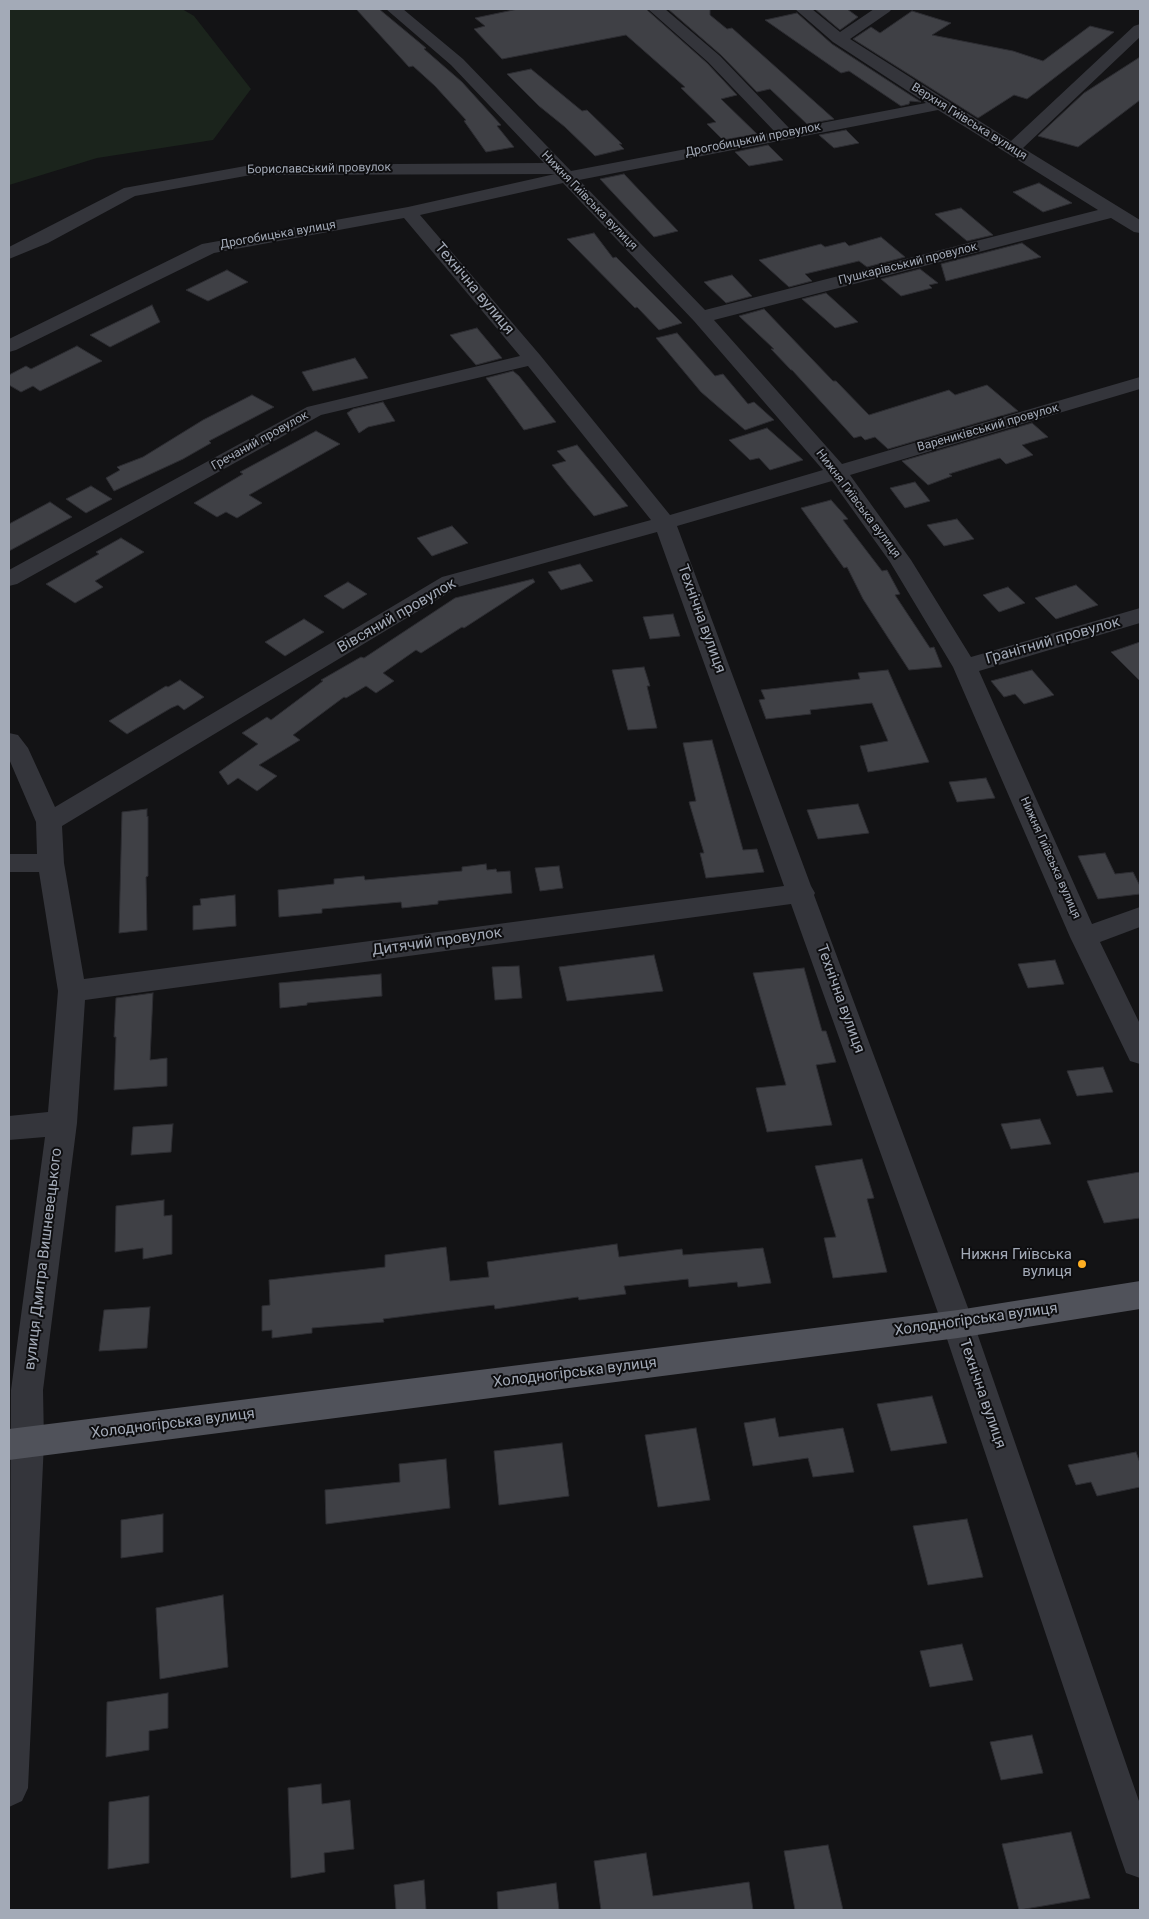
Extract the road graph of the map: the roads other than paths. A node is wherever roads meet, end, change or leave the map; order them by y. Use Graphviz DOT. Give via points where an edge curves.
graph roads {
  1 [pos="394,9"];
  2 [pos="656,9"];
  3 [pos="803,9"];
  4 [pos="884,9"];
  5 [pos="1140,29"];
  6 [pos="839,39"];
  7 [pos="941,105"];
  8 [pos="786,134"];
  9 [pos="1012,150"];
  10 [pos="561,172"];
  11 [pos="1115,211"];
  12 [pos="408,212"];
  13 [pos="1140,228"];
  14 [pos="9,254"];
  15 [pos="701,317"];
  16 [pos="9,346"];
  17 [pos="533,359"];
  18 [pos="1140,383"];
  19 [pos="836,472"];
  20 [pos="665,523"];
  21 [pos="9,579"];
  22 [pos="1140,615"];
  23 [pos="965,667"];
  24 [pos="9,741"];
  25 [pos="48,822"];
  26 [pos="51,862"];
  27 [pos="9,863"];
  28 [pos="802,893"];
  29 [pos="1140,917"];
  30 [pos="1084,937"];
  31 [pos="72,991"];
  32 [pos="1140,1053"];
  33 [pos="62,1123"];
  34 [pos="9,1128"];
  35 [pos="1140,1295"];
  36 [pos="958,1324"];
  37 [pos="18,1443"];
  38 [pos="9,1788"];
  39 [pos="1140,1860"];
  1 -- 10 [label="street, Нижня Гиївська вулиця" via="457,62"];
  2 -- 8 [label="street" via="714,59"];
  3 -- 6 [label="street, Верхня Гиївська вулиця"];
  4 -- 6 [label="street"];
  5 -- 9 [label="street"];
  6 -- 7 [label="street, Верхня Гиївська вулиця"];
  7 -- 8 [label="street, Дрогобицький провулок"];
  7 -- 9 [label="street, Верхня Гиївська вулиця"];
  8 -- 10 [label="street, Дрогобицький провулок"];
  9 -- 11 [label="street, Верхня Гиївська вулиця"];
  10 -- 12 [label="street, Дрогобицька вулиця"];
  10 -- 14 [label="street, Бориславський провулок" via="251,170 130,192 42,240"];
  10 -- 15 [label="street, Нижня Гиївська вулиця"];
  11 -- 13 [label="street, Верхня Гиївська вулиця"];
  11 -- 15 [label="street, Пушкарівський провулок"];
  12 -- 16 [label="street, Дрогобицька вулиця" via="209,248"];
  12 -- 17 [label="street, Технічна вулиця"];
  15 -- 19 [label="street, Нижня Гиївська вулиця"];
  17 -- 20 [label="street, Технічна вулиця"];
  17 -- 21 [label="street, Гречаний провулок" via="314,411"];
  18 -- 19 [label="street, Варениківський провулок"];
  19 -- 20 [label="street, Вівсяний провулок"];
  19 -- 23 [label="street, Нижня Гиївська вулиця" via="900,560"];
  20 -- 25 [label="street, Вівсяний провулок" via="450,582"];
  20 -- 28 [label="street, Технічна вулиця"];
  22 -- 23 [label="street, Гранітний провулок"];
  23 -- 30 [label="street, Нижня Гиївська вулиця"];
  24 -- 25 [label="street, вулиця Дмитра Вишневецького"];
  25 -- 26 [label="street, вулиця Дмитра Вишневецького"];
  26 -- 27 [label="street"];
  26 -- 31 [label="street, вулиця Дмитра Вишневецького"];
  28 -- 31 [label="street, Дитячий провулок"];
  28 -- 36 [label="street, Технічна вулиця"];
  29 -- 30 [label="street"];
  30 -- 32 [label="street, Нижня Гиївська вулиця"];
  31 -- 33 [label="street, вулиця Дмитра Вишневецького"];
  33 -- 34 [label="street"];
  33 -- 37 [label="street, вулиця Дмитра Вишневецького"];
  35 -- 36 [label="main road, Холодногірська вулиця"];
  36 -- 37 [label="main road, Холодногірська вулиця"];
  36 -- 39 [label="street, Технічна вулиця"];
  37 -- 38 [label="street, вулиця Дмитра Вишневецького"];
}
